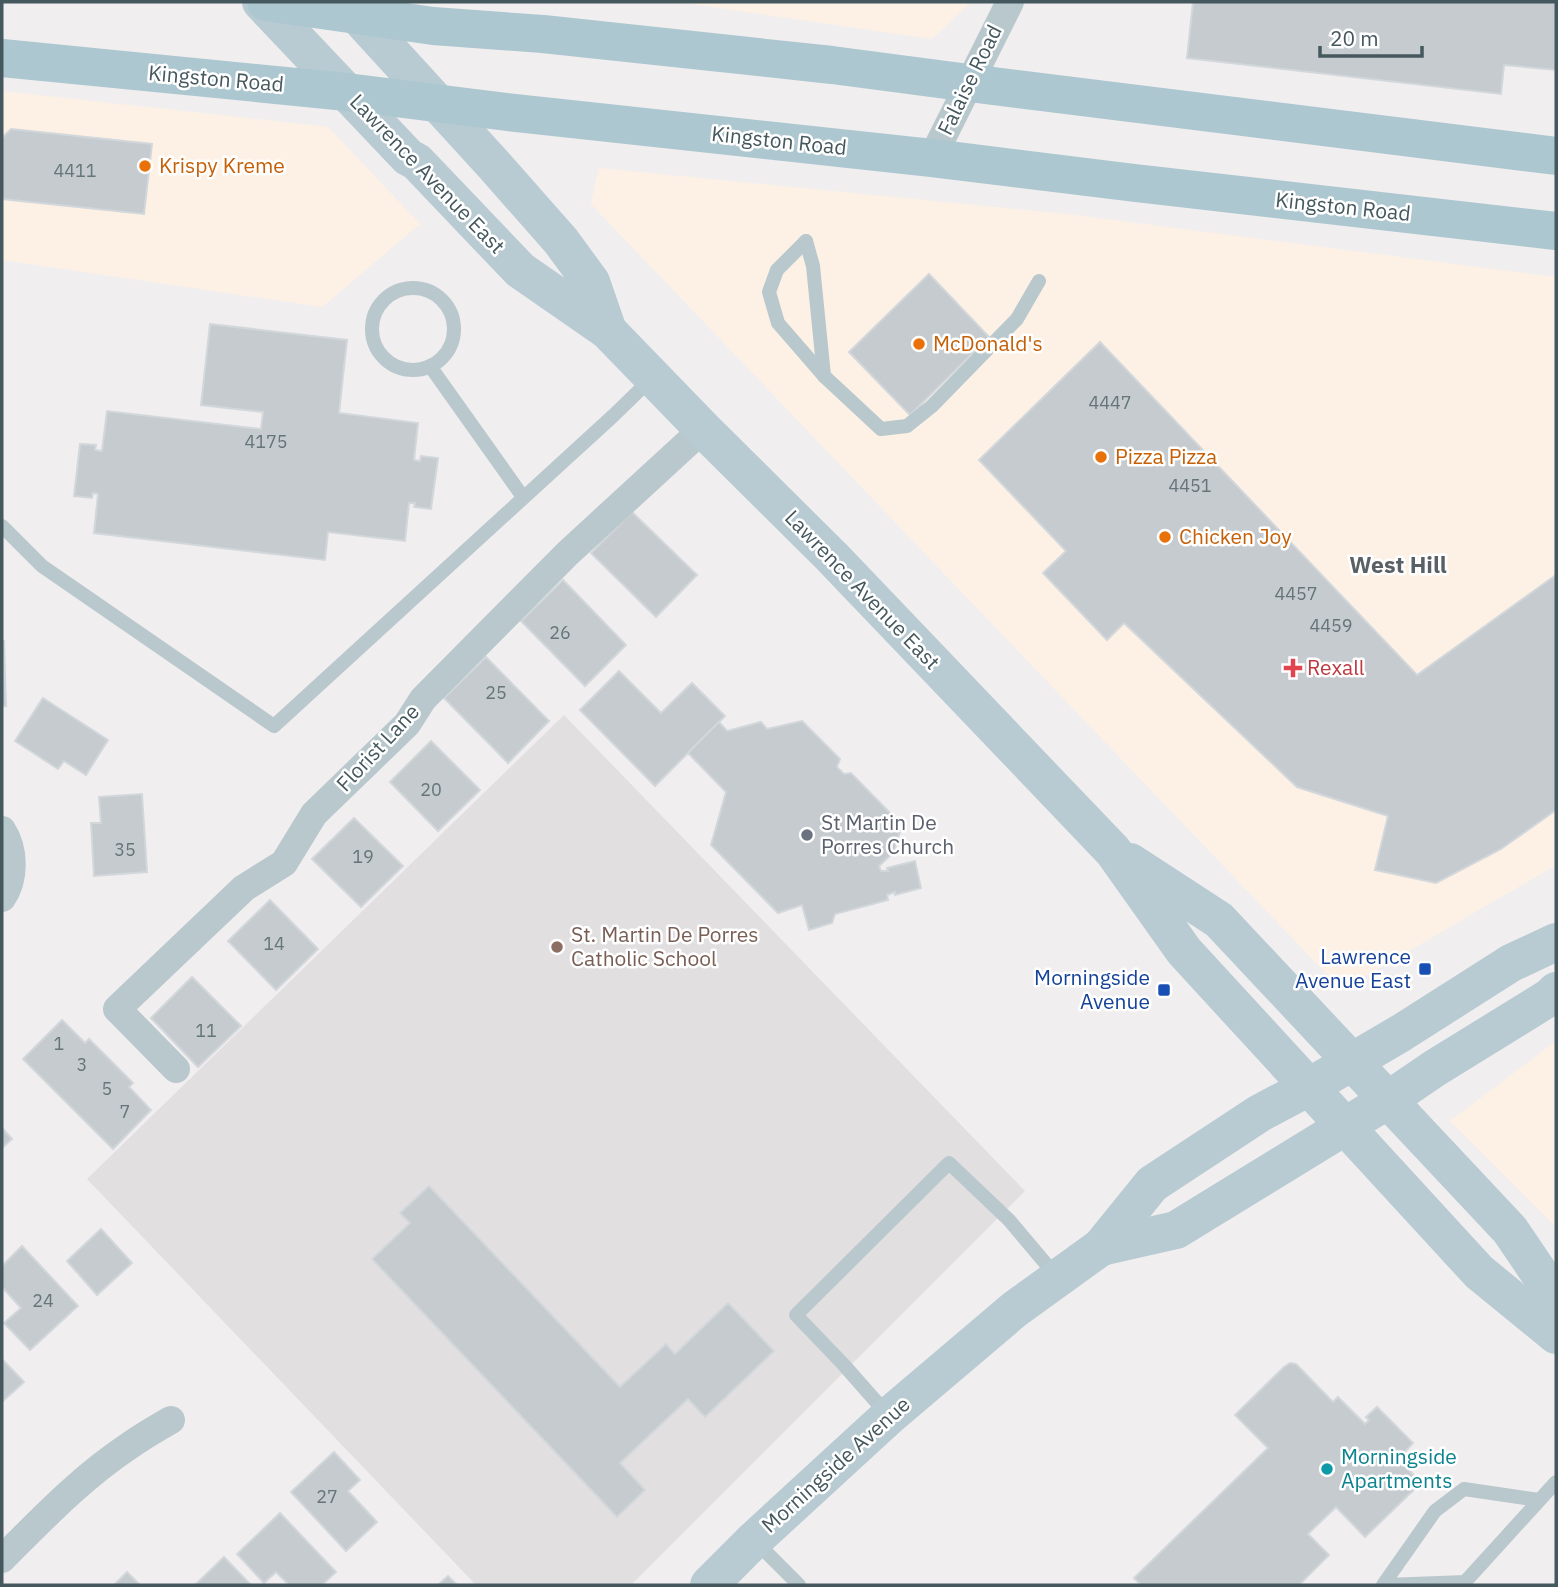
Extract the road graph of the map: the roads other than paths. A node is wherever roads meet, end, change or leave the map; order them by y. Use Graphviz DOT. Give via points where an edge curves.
graph roads {
  1 [pos="263,2"];
  2 [pos="1010,2"];
  3 [pos="351,8"];
  4 [pos="2,58"];
  5 [pos="968,83"];
  6 [pos="347,92"];
  7 [pos="436,103"];
  8 [pos="1556,156"];
  9 [pos="932,158"];
  10 [pos="1556,231"];
  11 [pos="1039,281"];
  12 [pos="608,331"];
  13 [pos="430,366"];
  14 [pos="824,376"];
  15 [pos="653,377"];
  16 [pos="703,429"];
  17 [pos="523,497"];
  18 [pos="2,526"];
  19 [pos="2,830"];
  20 [pos="1113,851"];
  21 [pos="2,898"];
  22 [pos="1556,942"];
  23 [pos="1556,991"];
  24 [pos="1352,1062"];
  25 [pos="176,1069"];
  26 [pos="1309,1087"];
  27 [pos="1388,1100"];
  28 [pos="1344,1125"];
  29 [pos="1101,1247"];
  30 [pos="1057,1278"];
  31 [pos="1556,1298"];
  32 [pos="1556,1335"];
  33 [pos="889,1416"];
  34 [pos="171,1420"];
  35 [pos="1556,1482"];
  36 [pos="1539,1500"];
  37 [pos="754,1540"];
  38 [pos="2,1559"];
  39 [pos="709,1585"];
  40 [pos="799,1585"];
  41 [pos="1385,1585"];
  1 -- 3 [label="main road"];
  1 -- 6 [label="main road, Lawrence Avenue East"];
  2 -- 5 [label="street, Falaise Road"];
  3 -- 5 [label="main road" via="433,26 543,34"];
  3 -- 7 [label="main road, Lawrence Avenue East"];
  4 -- 6 [label="main road, Kingston Road"];
  5 -- 8 [label="main road"];
  5 -- 9 [label="street, Falaise Road"];
  6 -- 7 [label="main road, Kingston Road"];
  6 -- 12 [label="main road, Lawrence Avenue East" via="520,270"];
  7 -- 9 [label="main road, Kingston Road"];
  7 -- 12 [label="main road, Lawrence Avenue East" via="561,242 591,282"];
  9 -- 10 [label="main road, Kingston Road"];
  11 -- 14 [label="lane" via="1017,318 907,426 881,429"];
  12 -- 15 [label="main road, Lawrence Avenue East"];
  13 -- 13 [label="lane" via="449,349 454,323 450,310 432,292 419,288 394,292 375,313 372,327 380,354 403,369"];
  13 -- 17 [label="lane"];
  14 -- 14 [label="lane" via="813,266 806,241 777,270 769,292 778,323"];
  15 -- 16 [label="main road, Lawrence Avenue East"];
  15 -- 17 [label="lane"];
  16 -- 20 [label="main road, Lawrence Avenue East"];
  16 -- 25 [label="street, Florist Lane" via="568,553 423,699 407,724 314,814 284,863 244,888 117,1009"];
  17 -- 18 [label="lane" via="274,726 42,566"];
  19 -- 21 [label="street" via="12,854 12,875"];
  20 -- 24 [label="main road, Lawrence Avenue East" via="1219,920"];
  20 -- 26 [label="main road, Lawrence Avenue East" via="1184,951"];
  22 -- 24 [label="main road, Morningside Avenue" via="1511,963"];
  23 -- 27 [label="main road, Morningside Avenue"];
  24 -- 26 [label="main road, Morningside Avenue"];
  24 -- 27 [label="main road, Lawrence Avenue East"];
  26 -- 28 [label="main road, Lawrence Avenue East"];
  26 -- 29 [label="main road, Morningside Avenue" via="1260,1113 1152,1184"];
  27 -- 28 [label="main road, Morningside Avenue"];
  27 -- 31 [label="main road, Lawrence Avenue East" via="1510,1230"];
  28 -- 29 [label="main road, Morningside Avenue" via="1176,1230"];
  28 -- 32 [label="main road, Lawrence Avenue East" via="1479,1272"];
  29 -- 30 [label="main road, Morningside Avenue"];
  30 -- 33 [label="main road, Morningside Avenue"];
  30 -- 33 [label="lane" via="1009,1220 949,1163 796,1315"];
  33 -- 37 [label="main road, Morningside Avenue"];
  34 -- 38 [label="street" via="90,1476"];
  35 -- 36 [label="lane"];
  36 -- 41 [label="lane" via="1465,1582"];
  36 -- 41 [label="lane" via="1464,1489 1435,1511"];
  37 -- 39 [label="main road, Morningside Avenue"];
  37 -- 40 [label="lane"];
}
